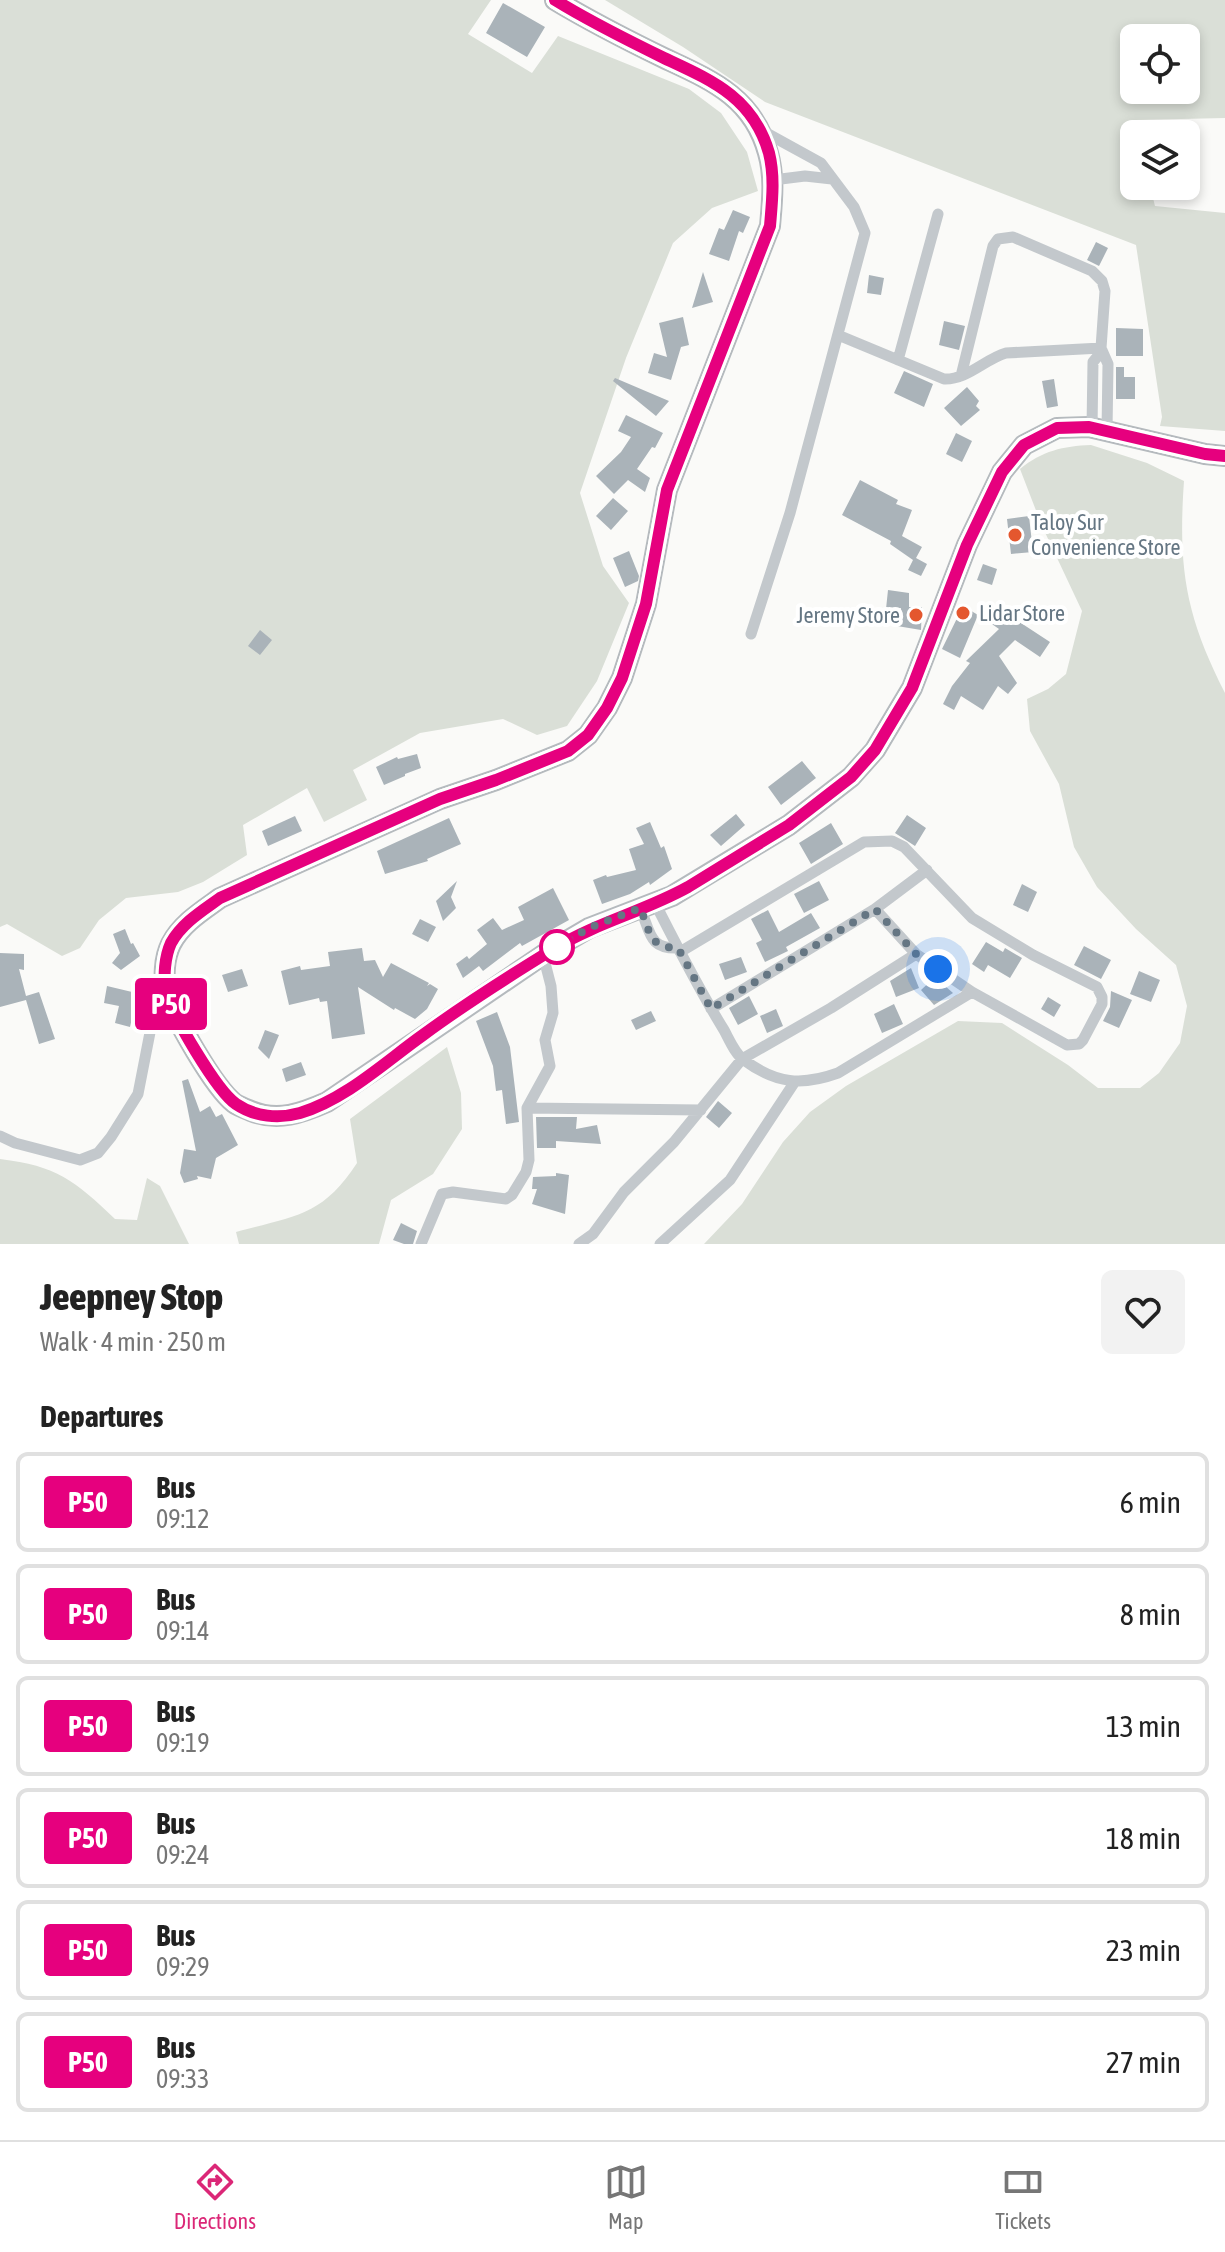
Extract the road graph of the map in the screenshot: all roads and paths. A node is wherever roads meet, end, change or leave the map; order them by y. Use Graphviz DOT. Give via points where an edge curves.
graph roads {
  1 [pos="555,0"];
  2 [pos="759,129"];
  3 [pos="832,179"];
  4 [pos="773,180"];
  5 [pos="938,214"];
  6 [pos="838,335"];
  7 [pos="1102,349"];
  8 [pos="898,360"];
  9 [pos="961,376"];
  10 [pos="1100,429"];
  11 [pos="1225,456"];
  12 [pos="751,634"];
  13 [pos="927,870"];
  14 [pos="648,905"];
  15 [pos="875,909"];
  16 [pos="679,950"];
  17 [pos="916,954"];
  18 [pos="543,955"];
  19 [pos="166,991"];
  20 [pos="972,992"];
  21 [pos="711,1009"];
  22 [pos="742,1059"];
  23 [pos="794,1083"];
  24 [pos="527,1108"];
  25 [pos="701,1110"];
  26 [pos="0,1136"];
  27 [pos="421,1244"];
  28 [pos="579,1244"];
  29 [pos="660,1244"];
  1 -- 2 [label="main road" via="702,75 743,105"];
  2 -- 3 [label="street" via="821,163"];
  2 -- 4 [label="main road"];
  3 -- 4 [label="street"];
  3 -- 6 [label="street" via="854,207 865,233"];
  4 -- 19 [label="main road" via="770,226 667,490 646,604 622,678 588,735 568,751 440,799 220,898 171,944"];
  5 -- 8 [label="street"];
  6 -- 8 [label="street"];
  6 -- 12 [label="street"];
  7 -- 9 [label="street" via="1006,353"];
  7 -- 9 [label="street" via="1105,291 1099,276 1003,236 993,246"];
  7 -- 10 [label="street" via="1108,364"];
  8 -- 9 [label="street" via="944,379"];
  10 -- 11 [label="main road"];
  10 -- 14 [label="main road" via="1057,428 1042,434 1024,445 1002,472 967,545 912,688 875,750 851,777 755,847"];
  13 -- 15 [label="street"];
  13 -- 16 [label="street" via="892,841 864,842"];
  13 -- 20 [label="street" via="972,918 1097,987 1102,1004 1083,1040 1067,1045"];
  14 -- 16 [label="street"];
  14 -- 16 [label="street" via="656,944"];
  14 -- 18 [label="main road" via="589,928"];
  15 -- 17 [label="street"];
  15 -- 21 [label="street"];
  16 -- 21 [label="street"];
  17 -- 20 [label="street"];
  17 -- 22 [label="street"];
  18 -- 19 [label="main road" via="327,1102 278,1118 235,1103 220,1087 176,1017"];
  18 -- 24 [label="street" via="553,1013 545,1040 550,1066"];
  19 -- 26 [label="street" via="154,1012 138,1094 98,1153 80,1160"];
  20 -- 23 [label="street" via="838,1073"];
  21 -- 22 [label="street"];
  22 -- 23 [label="street"];
  22 -- 25 [label="street"];
  23 -- 29 [label="street" via="730,1180"];
  24 -- 25 [label="street"];
  24 -- 27 [label="street" via="529,1160 512,1195 506,1199 442,1194"];
  25 -- 28 [label="street"];
}
